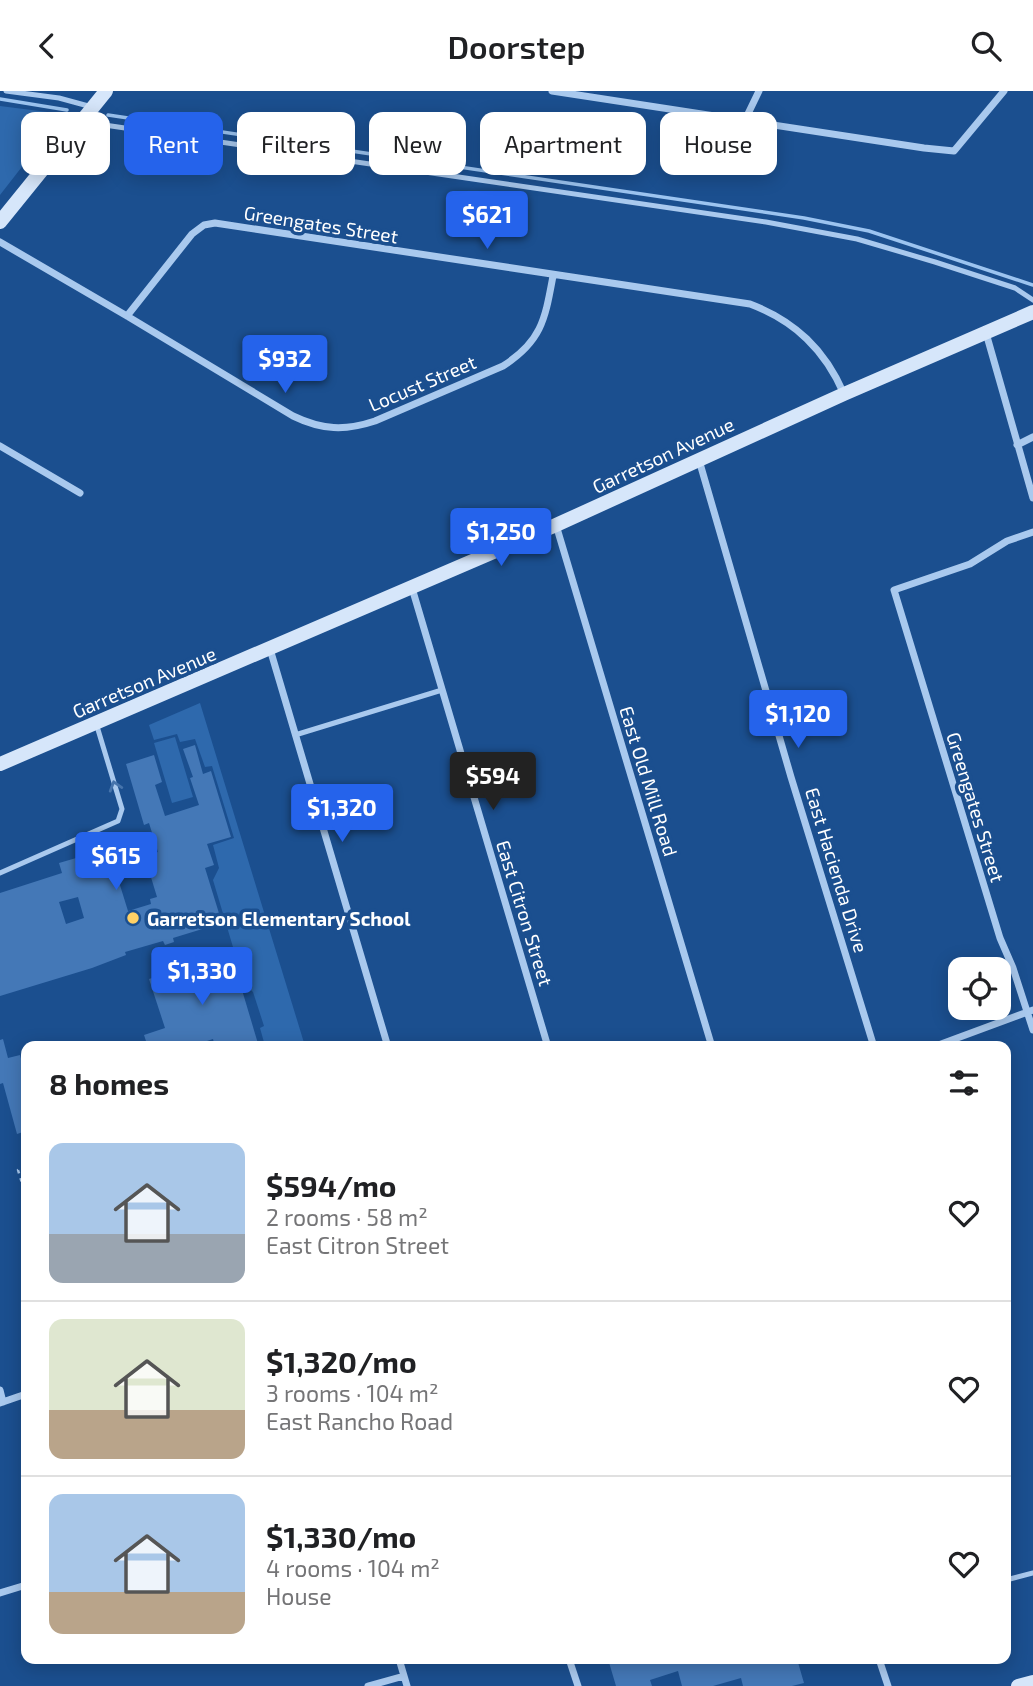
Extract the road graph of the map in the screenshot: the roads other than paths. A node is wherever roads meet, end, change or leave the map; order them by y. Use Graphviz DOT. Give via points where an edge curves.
graph roads {
  1 [pos="6,91"];
  2 [pos="106,91"];
  3 [pos="555,91"];
  4 [pos="759,91"];
  5 [pos="1004,91"];
  6 [pos="93,107"];
  7 [pos="89,112"];
  8 [pos="693,112"];
  9 [pos="749,112"];
  10 [pos="110,125"];
  11 [pos="777,125"];
  12 [pos="38,175"];
  13 [pos="0,222"];
  14 [pos="0,242"];
  15 [pos="553,276"];
  16 [pos="1033,300"];
  17 [pos="1033,312"];
  18 [pos="127,316"];
  19 [pos="986,333"];
  20 [pos="844,394"];
  21 [pos="1033,437"];
  22 [pos="1017,445"];
  23 [pos="0,446"];
  24 [pos="699,460"];
  25 [pos="80,493"];
  26 [pos="1033,498"];
  27 [pos="556,526"];
  28 [pos="1033,532"];
  29 [pos="412,586"];
  30 [pos="270,649"];
  31 [pos="442,690"];
  32 [pos="96,723"];
  33 [pos="295,735"];
  34 [pos="0,764"];
  35 [pos="0,873"];
  36 [pos="1030,1011"];
  37 [pos="1033,1030"];
  38 [pos="386,1041"];
  39 [pos="546,1041"];
  40 [pos="710,1041"];
  41 [pos="872,1041"];
  42 [pos="949,1041"];
  43 [pos="0,1390"];
  44 [pos="21,1396"];
  45 [pos="2,1402"];
  46 [pos="1033,1573"];
  47 [pos="1011,1579"];
  48 [pos="21,1587"];
  49 [pos="0,1593"];
  50 [pos="400,1664"];
  51 [pos="571,1664"];
  52 [pos="881,1664"];
  53 [pos="404,1677"];
  54 [pos="1033,1682"];
  55 [pos="368,1686"];
  56 [pos="407,1686"];
  57 [pos="578,1686"];
  58 [pos="888,1686"];
  59 [pos="1018,1686"];
  1 -- 6 [label="lane" via="59,97"];
  2 -- 6 [label="street"];
  3 -- 8 [label="street"];
  4 -- 9 [label="street"];
  5 -- 11 [label="street" via="954,151"];
  6 -- 7 [label="street"];
  10 -- 16 [label="lane" via="858,239 1015,288"];
  12 -- 13 [label="street"];
  14 -- 18 [label="street, Locust Street"];
  15 -- 18 [label="street, Greengates Street" via="215,223 192,234"];
  15 -- 18 [label="street, Locust Street" via="538,335 517,357 376,421 346,429 320,427 293,417"];
  15 -- 20 [label="street, Greengates Street" via="730,300 771,312 817,348"];
  17 -- 19 [label="street, Garretson Avenue"];
  19 -- 20 [label="street, Garretson Avenue"];
  19 -- 22 [label="street"];
  20 -- 24 [label="street, Garretson Avenue"];
  21 -- 22 [label="street"];
  22 -- 26 [label="street"];
  23 -- 25 [label="street"];
  24 -- 27 [label="street, Garretson Avenue"];
  24 -- 41 [label="street, East Hacienda Drive"];
  27 -- 29 [label="street, Garretson Avenue"];
  27 -- 40 [label="street, East Old Mill Road"];
  28 -- 36 [label="street, Greengates Street" via="1007,541 970,564 894,590 1000,938"];
  29 -- 30 [label="street, Garretson Avenue"];
  29 -- 31 [label="street, East Citron Street"];
  30 -- 32 [label="street, Garretson Avenue"];
  30 -- 33 [label="street"];
  31 -- 33 [label="lane"];
  31 -- 39 [label="street, East Citron Street"];
  32 -- 34 [label="street, Garretson Avenue"];
  35 -- 32 [label="lane, one-way" via="118,821 122,809"];
  33 -- 38 [label="street"];
  36 -- 37 [label="street, Greengates Street"];
  36 -- 42 [label="street"];
  43 -- 45 [label="street"];
  44 -- 45 [label="street"];
  46 -- 47 [label="lane"];
  48 -- 49 [label="street"];
  50 -- 53 [label="street"];
  51 -- 57 [label="street"];
  52 -- 58 [label="street"];
  53 -- 55 [label="street"];
  53 -- 56 [label="street"];
  54 -- 59 [label="street"];
}
